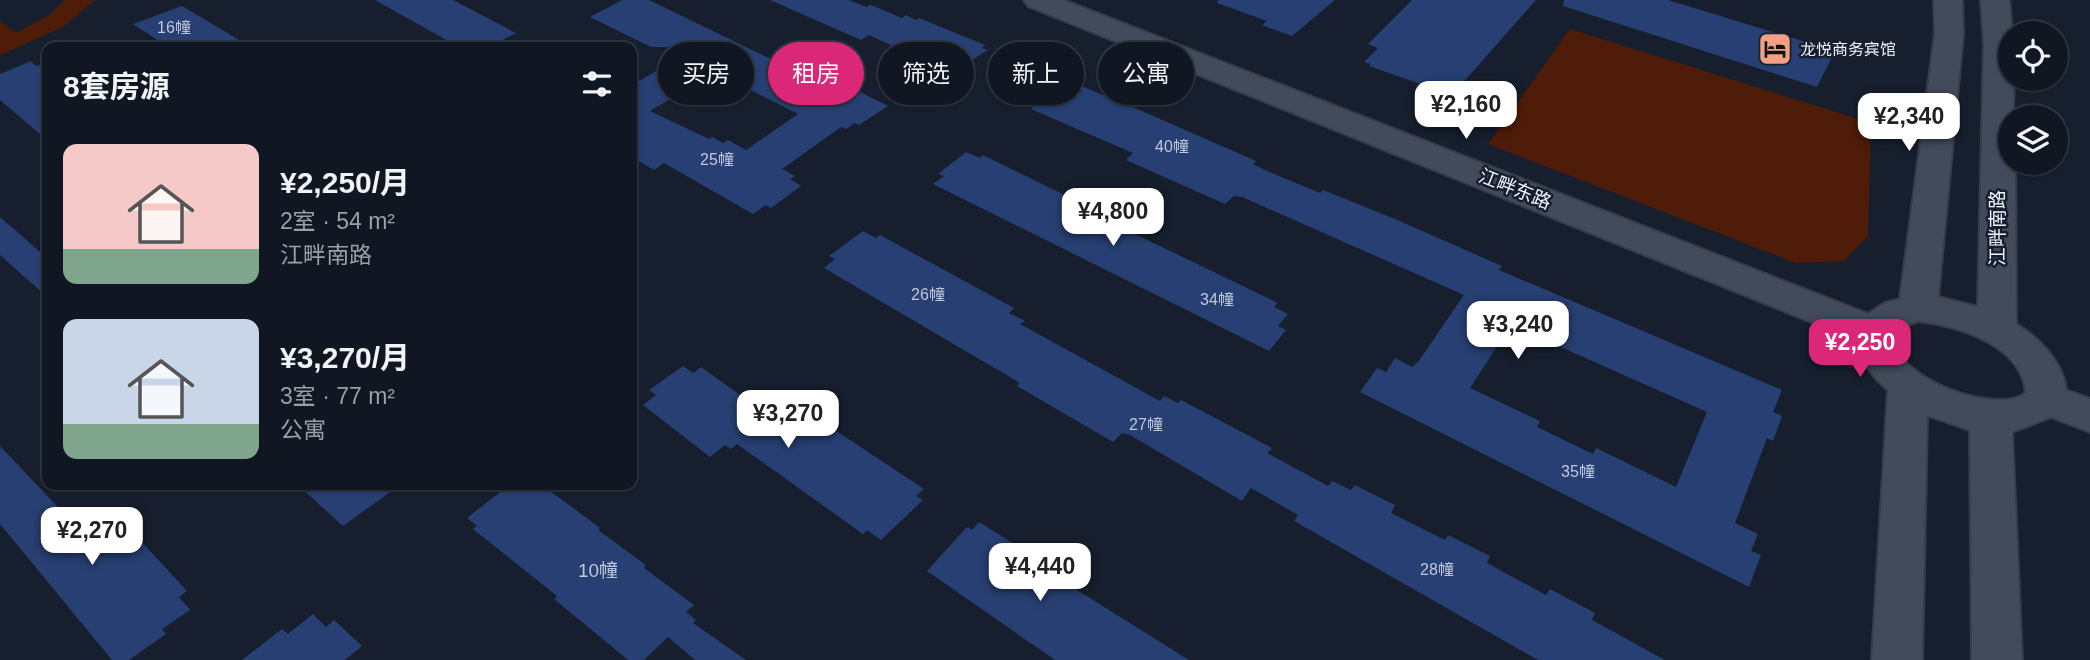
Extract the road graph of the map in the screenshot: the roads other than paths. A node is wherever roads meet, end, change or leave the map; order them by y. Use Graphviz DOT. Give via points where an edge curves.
graph roads {
  1 [pos="1038,0"];
  2 [pos="1948,0"];
  3 [pos="1995,0"];
  4 [pos="1919,308"];
  5 [pos="1997,331"];
  6 [pos="1875,332"];
  7 [pos="1908,384"];
  8 [pos="2045,398"];
  9 [pos="2090,416"];
  10 [pos="1991,418"];
  11 [pos="1897,660"];
  12 [pos="1997,660"];
  1 -- 6 [label="street, 江畔东路"];
  2 -- 4 [label="street" via="1949,34"];
  3 -- 5 [label="street, 江畔南路" via="1999,46"];
  4 -- 5 [label="street" via="1944,310"];
  4 -- 6 [label="street" via="1882,319"];
  5 -- 8 [label="street" via="2036,364 2045,382"];
  6 -- 7 [label="street" via="1877,348 1888,366"];
  7 -- 10 [label="street" via="1962,412"];
  7 -- 11 [label="street"];
  8 -- 9 [label="street"];
  8 -- 10 [label="street" via="2035,411"];
  10 -- 12 [label="street"];
}
